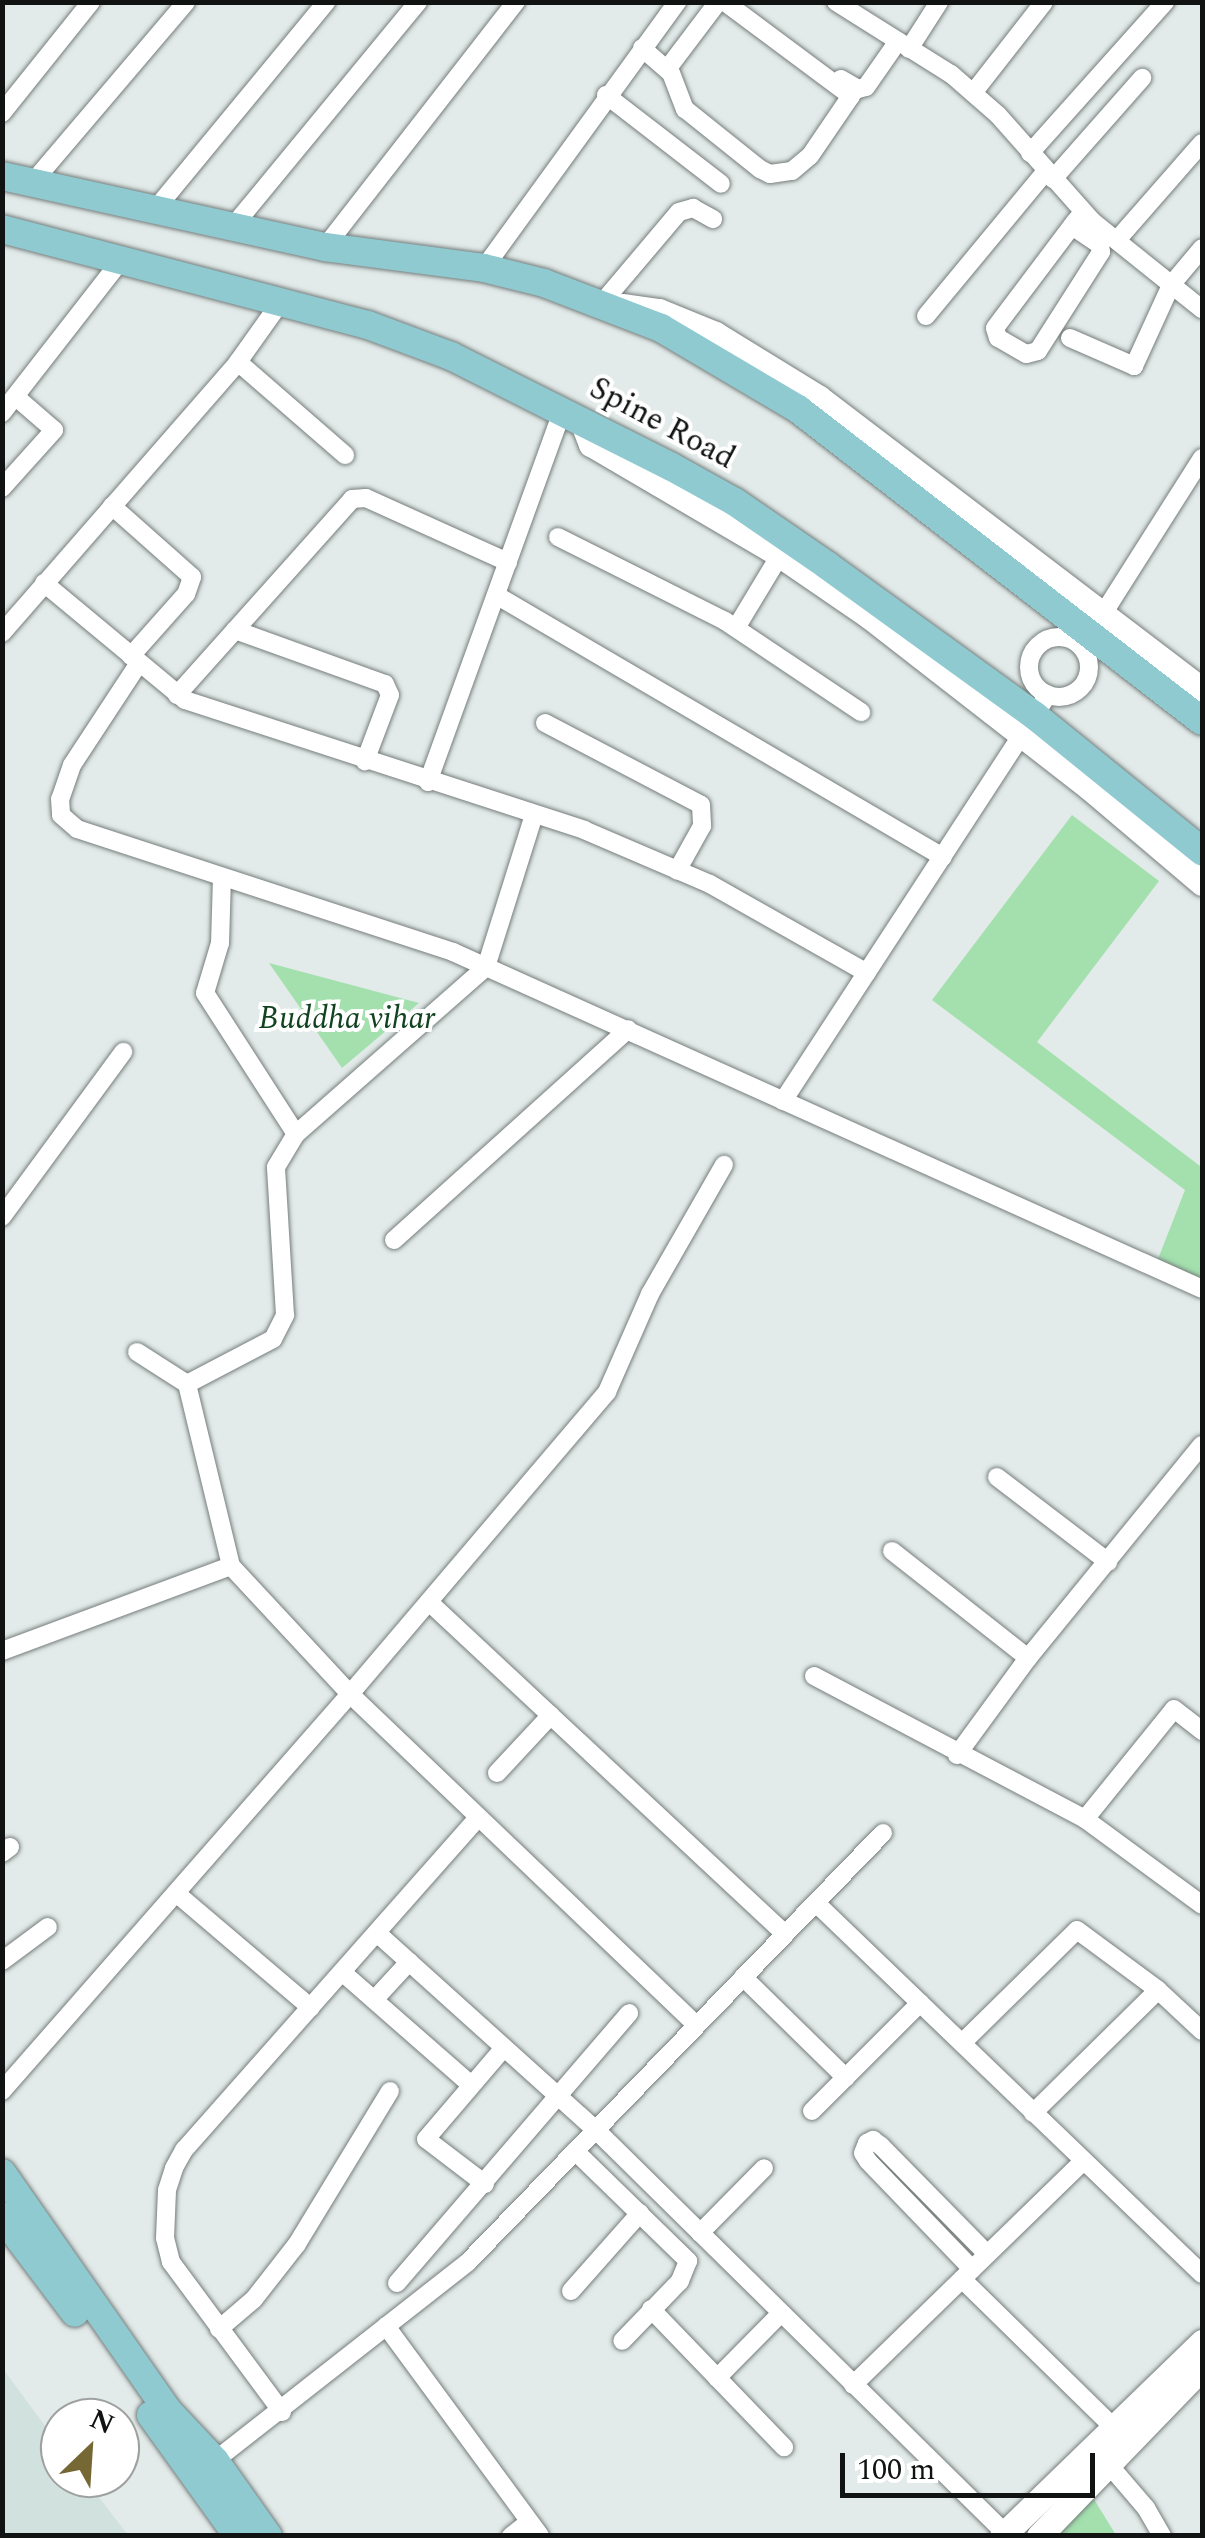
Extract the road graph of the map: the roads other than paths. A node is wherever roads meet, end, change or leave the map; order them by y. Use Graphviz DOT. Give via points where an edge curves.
graph roads {
  1 [pos="91,2"];
  2 [pos="186,2"];
  3 [pos="326,2"];
  4 [pos="418,2"];
  5 [pos="516,2"];
  6 [pos="677,2"];
  7 [pos="722,2"];
  8 [pos="742,2"];
  9 [pos="836,2"];
  10 [pos="940,2"];
  11 [pos="1044,2"];
  12 [pos="1164,2"];
  13 [pos="866,10"];
  14 [pos="903,45"];
  15 [pos="642,48"];
  16 [pos="668,68"];
  17 [pos="1142,78"];
  18 [pos="973,93"];
  19 [pos="606,95"];
  20 [pos="2,114"];
  21 [pos="1202,144"];
  22 [pos="1030,153"];
  23 [pos="1049,175"];
  24 [pos="2,176"];
  25 [pos="33,182"];
  26 [pos="721,184"];
  27 [pos="154,211"];
  28 [pos="714,219"];
  29 [pos="1078,219"];
  30 [pos="235,224"];
  31 [pos="2,228"];
  32 [pos="1117,240"];
  33 [pos="325,246"];
  34 [pos="1202,248"];
  35 [pos="121,260"];
  36 [pos="484,268"];
  37 [pos="1171,285"];
  38 [pos="282,300"];
  39 [pos="602,303"];
  40 [pos="1202,309"];
  41 [pos="926,316"];
  42 [pos="1070,338"];
  43 [pos="238,362"];
  44 [pos="16,396"];
  45 [pos="2,413"];
  46 [pos="572,416"];
  47 [pos="345,455"];
  48 [pos="1202,458"];
  49 [pos="2,488"];
  50 [pos="112,506"];
  51 [pos="558,537"];
  52 [pos="780,554"];
  53 [pos="508,562"];
  54 [pos="44,583"];
  55 [pos="496,595"];
  56 [pos="736,628"];
  57 [pos="235,630"];
  58 [pos="1093,630"];
  59 [pos="2,633"];
  60 [pos="135,659"];
  61 [pos="1202,690"];
  62 [pos="178,695"];
  63 [pos="861,712"];
  64 [pos="1035,715"];
  65 [pos="1202,721"];
  66 [pos="545,723"];
  67 [pos="365,761"];
  68 [pos="428,782"];
  69 [pos="534,815"];
  70 [pos="1202,852"];
  71 [pos="943,857"];
  72 [pos="678,871"];
  73 [pos="222,877"];
  74 [pos="1202,883"];
  75 [pos="486,967"];
  76 [pos="867,973"];
  77 [pos="628,1030"];
  78 [pos="122,1052"];
  79 [pos="783,1101"];
  80 [pos="296,1134"];
  81 [pos="724,1165"];
  82 [pos="2,1217"];
  83 [pos="394,1240"];
  84 [pos="1202,1289"];
  85 [pos="137,1352"];
  86 [pos="187,1384"];
  87 [pos="1202,1444"];
  88 [pos="996,1477"];
  89 [pos="892,1552"];
  90 [pos="1108,1562"];
  91 [pos="231,1566"];
  92 [pos="430,1602"];
  93 [pos="2,1650"];
  94 [pos="1028,1658"];
  95 [pos="814,1676"];
  96 [pos="350,1694"];
  97 [pos="551,1716"];
  98 [pos="1202,1730"];
  99 [pos="957,1756"];
  100 [pos="497,1774"];
  101 [pos="478,1818"];
  102 [pos="1085,1819"];
  103 [pos="883,1833"];
  104 [pos="176,1893"];
  105 [pos="816,1902"];
  106 [pos="1202,1905"];
  107 [pos="48,1927"];
  108 [pos="377,1932"];
  109 [pos="785,1934"];
  110 [pos="2,1961"];
  111 [pos="409,1962"];
  112 [pos="342,1972"];
  113 [pos="742,1978"];
  114 [pos="1158,1990"];
  115 [pos="374,2000"];
  116 [pos="920,2003"];
  117 [pos="311,2008"];
  118 [pos="630,2013"];
  119 [pos="696,2026"];
  120 [pos="1202,2031"];
  121 [pos="962,2044"];
  122 [pos="503,2049"];
  123 [pos="846,2078"];
  124 [pos="471,2085"];
  125 [pos="2,2091"];
  126 [pos="390,2092"];
  127 [pos="556,2096"];
  128 [pos="812,2112"];
  129 [pos="1033,2113"];
  130 [pos="596,2130"];
  131 [pos="575,2151"];
  132 [pos="1083,2161"];
  133 [pos="764,2168"];
  134 [pos="2,2173"];
  135 [pos="486,2184"];
  136 [pos="640,2213"];
  137 [pos="2,2216"];
  138 [pos="700,2233"];
  139 [pos="987,2254"];
  140 [pos="967,2274"];
  141 [pos="1202,2274"];
  142 [pos="398,2283"];
  143 [pos="571,2291"];
  144 [pos="651,2309"];
  145 [pos="781,2313"];
  146 [pos="386,2326"];
  147 [pos="219,2329"];
  148 [pos="622,2341"];
  149 [pos="1202,2342"];
  150 [pos="1202,2369"];
  151 [pos="717,2378"];
  152 [pos="853,2385"];
  153 [pos="282,2412"];
  154 [pos="1114,2428"];
  155 [pos="784,2447"];
  156 [pos="1100,2456"];
  157 [pos="205,2468"];
  158 [pos="534,2528"];
  159 [pos="1005,2534"];
  160 [pos="238,2536"];
  161 [pos="268,2536"];
  162 [pos="511,2536"];
  163 [pos="1040,2536"];
  164 [pos="1162,2536"];
  1 -- 20 [label="street"];
  2 -- 25 [label="street"];
  3 -- 27 [label="street"];
  4 -- 30 [label="street"];
  5 -- 33 [label="street"];
  6 -- 15 [label="street"];
  7 -- 16 [label="street"];
  7 -- 16 [label="street" via="850,96 810,156 784,175 760,168 680,106"];
  8 -- 14 [label="street" via="858,89"];
  9 -- 13 [label="street"];
  10 -- 14 [label="street"];
  11 -- 18 [label="street"];
  12 -- 22 [label="street"];
  13 -- 14 [label="street"];
  14 -- 18 [label="street"];
  15 -- 16 [label="street"];
  15 -- 19 [label="street"];
  17 -- 23 [label="street"];
  18 -- 22 [label="street"];
  19 -- 26 [label="street"];
  19 -- 36 [label="street"];
  21 -- 32 [label="street"];
  22 -- 23 [label="street"];
  23 -- 29 [label="street"];
  23 -- 41 [label="street"];
  24 -- 25 [label="main road"];
  25 -- 27 [label="main road"];
  27 -- 30 [label="main road"];
  28 -- 39 [label="street" via="693,208 678,212"];
  29 -- 29 [label="street" via="996,328 998,338 1026,354 1038,351 1101,252"];
  29 -- 32 [label="street"];
  30 -- 33 [label="main road"];
  31 -- 35 [label="main road, Spine Road"];
  32 -- 37 [label="street"];
  33 -- 36 [label="main road"];
  34 -- 37 [label="street"];
  35 -- 38 [label="main road, Spine Road"];
  35 -- 44 [label="street"];
  36 -- 39 [label="main road"];
  37 -- 40 [label="street"];
  37 -- 42 [label="street" via="1134,366"];
  38 -- 43 [label="street"];
  38 -- 46 [label="main road, Spine Road" via="451,356"];
  39 -- 58 [label="main road" via="678,338 798,409"];
  43 -- 47 [label="street"];
  43 -- 50 [label="street"];
  44 -- 45 [label="street"];
  44 -- 49 [label="street" via="54,430"];
  46 -- 52 [label="street" via="591,444"];
  46 -- 53 [label="street"];
  46 -- 64 [label="main road, Spine Road" via="735,502"];
  48 -- 58 [label="street"];
  50 -- 54 [label="street"];
  50 -- 60 [label="street" via="192,577"];
  51 -- 56 [label="street"];
  52 -- 56 [label="street"];
  52 -- 64 [label="street"];
  53 -- 55 [label="street"];
  53 -- 57 [label="street" via="366,498 352,499"];
  54 -- 59 [label="street"];
  54 -- 60 [label="street"];
  55 -- 68 [label="street"];
  55 -- 71 [label="street"];
  56 -- 63 [label="street"];
  57 -- 62 [label="street"];
  57 -- 67 [label="street" via="386,684 390,695"];
  58 -- 61 [label="street"];
  58 -- 64 [label="street" via="1084,685"];
  58 -- 64 [label="street" via="1055,637 1031,654"];
  58 -- 65 [label="main road"];
  60 -- 62 [label="street"];
  60 -- 73 [label="street" via="72,765 61,815 77,829"];
  62 -- 67 [label="street"];
  64 -- 70 [label="main road, Spine Road"];
  64 -- 71 [label="street"];
  64 -- 74 [label="street, Spine Road"];
  66 -- 72 [label="street" via="702,804 702,826"];
  67 -- 68 [label="street"];
  68 -- 69 [label="street"];
  69 -- 72 [label="street"];
  69 -- 75 [label="street"];
  71 -- 76 [label="street"];
  72 -- 76 [label="street"];
  73 -- 75 [label="street"];
  73 -- 80 [label="street" via="220,943 204,993"];
  75 -- 77 [label="street"];
  75 -- 80 [label="street"];
  76 -- 79 [label="street"];
  77 -- 79 [label="street"];
  77 -- 83 [label="street"];
  78 -- 82 [label="street"];
  79 -- 84 [label="street"];
  80 -- 86 [label="street" via="276,1167 285,1316 273,1338"];
  81 -- 92 [label="street" via="650,1294 607,1392"];
  85 -- 86 [label="street"];
  86 -- 91 [label="street"];
  87 -- 90 [label="street"];
  88 -- 90 [label="street"];
  89 -- 94 [label="street"];
  90 -- 94 [label="street"];
  91 -- 93 [label="street"];
  91 -- 96 [label="street"];
  92 -- 96 [label="street"];
  92 -- 97 [label="street"];
  94 -- 99 [label="street"];
  95 -- 99 [label="street"];
  96 -- 101 [label="street"];
  96 -- 104 [label="street"];
  97 -- 100 [label="street"];
  97 -- 109 [label="street"];
  98 -- 102 [label="street" via="1174,1709"];
  99 -- 102 [label="street"];
  101 -- 108 [label="street"];
  101 -- 119 [label="street"];
  102 -- 106 [label="street"];
  103 -- 105 [label="street"];
  104 -- 117 [label="street"];
  104 -- 125 [label="street"];
  105 -- 109 [label="street"];
  105 -- 116 [label="street"];
  107 -- 110 [label="street"];
  108 -- 111 [label="street"];
  108 -- 112 [label="street"];
  109 -- 113 [label="street"];
  111 -- 115 [label="street"];
  111 -- 122 [label="street"];
  112 -- 115 [label="street"];
  112 -- 117 [label="street"];
  113 -- 119 [label="street"];
  113 -- 123 [label="street"];
  114 -- 120 [label="street"];
  114 -- 121 [label="street" via="1077,1930"];
  114 -- 129 [label="street"];
  115 -- 124 [label="street"];
  116 -- 121 [label="street"];
  116 -- 123 [label="street"];
  117 -- 147 [label="street" via="184,2150 167,2190 171,2262"];
  118 -- 127 [label="street"];
  119 -- 130 [label="street"];
  121 -- 129 [label="street"];
  122 -- 124 [label="street"];
  122 -- 127 [label="street"];
  123 -- 128 [label="street"];
  124 -- 135 [label="street" via="426,2138"];
  126 -- 147 [label="street" via="297,2244 254,2299"];
  127 -- 130 [label="street"];
  127 -- 135 [label="street"];
  129 -- 132 [label="street"];
  130 -- 131 [label="street"];
  130 -- 138 [label="street"];
  131 -- 136 [label="street"];
  131 -- 146 [label="street" via="468,2262"];
  132 -- 139 [label="street"];
  132 -- 141 [label="street"];
  133 -- 138 [label="street"];
  134 -- 157 [label="main road"];
  135 -- 142 [label="street"];
  136 -- 143 [label="street"];
  136 -- 144 [label="street" via="688,2261 680,2281"];
  137 -- 157 [label="main road"];
  138 -- 145 [label="street"];
  139 -- 140 [label="street"];
  139 -- 140 [label="street" via="881,2146 867,2143 868,2162"];
  140 -- 152 [label="street"];
  140 -- 154 [label="street"];
  144 -- 148 [label="street"];
  144 -- 151 [label="street"];
  145 -- 151 [label="street"];
  145 -- 152 [label="street"];
  146 -- 153 [label="street"];
  146 -- 158 [label="street"];
  147 -- 153 [label="street"];
  149 -- 154 [label="street"];
  150 -- 156 [label="street"];
  151 -- 155 [label="street"];
  152 -- 159 [label="street"];
  153 -- 157 [label="street"];
  154 -- 156 [label="street"];
  156 -- 159 [label="street"];
  156 -- 163 [label="street"];
  156 -- 164 [label="street"];
  157 -- 160 [label="main road"];
  157 -- 161 [label="main road"];
  158 -- 162 [label="street"];
}
